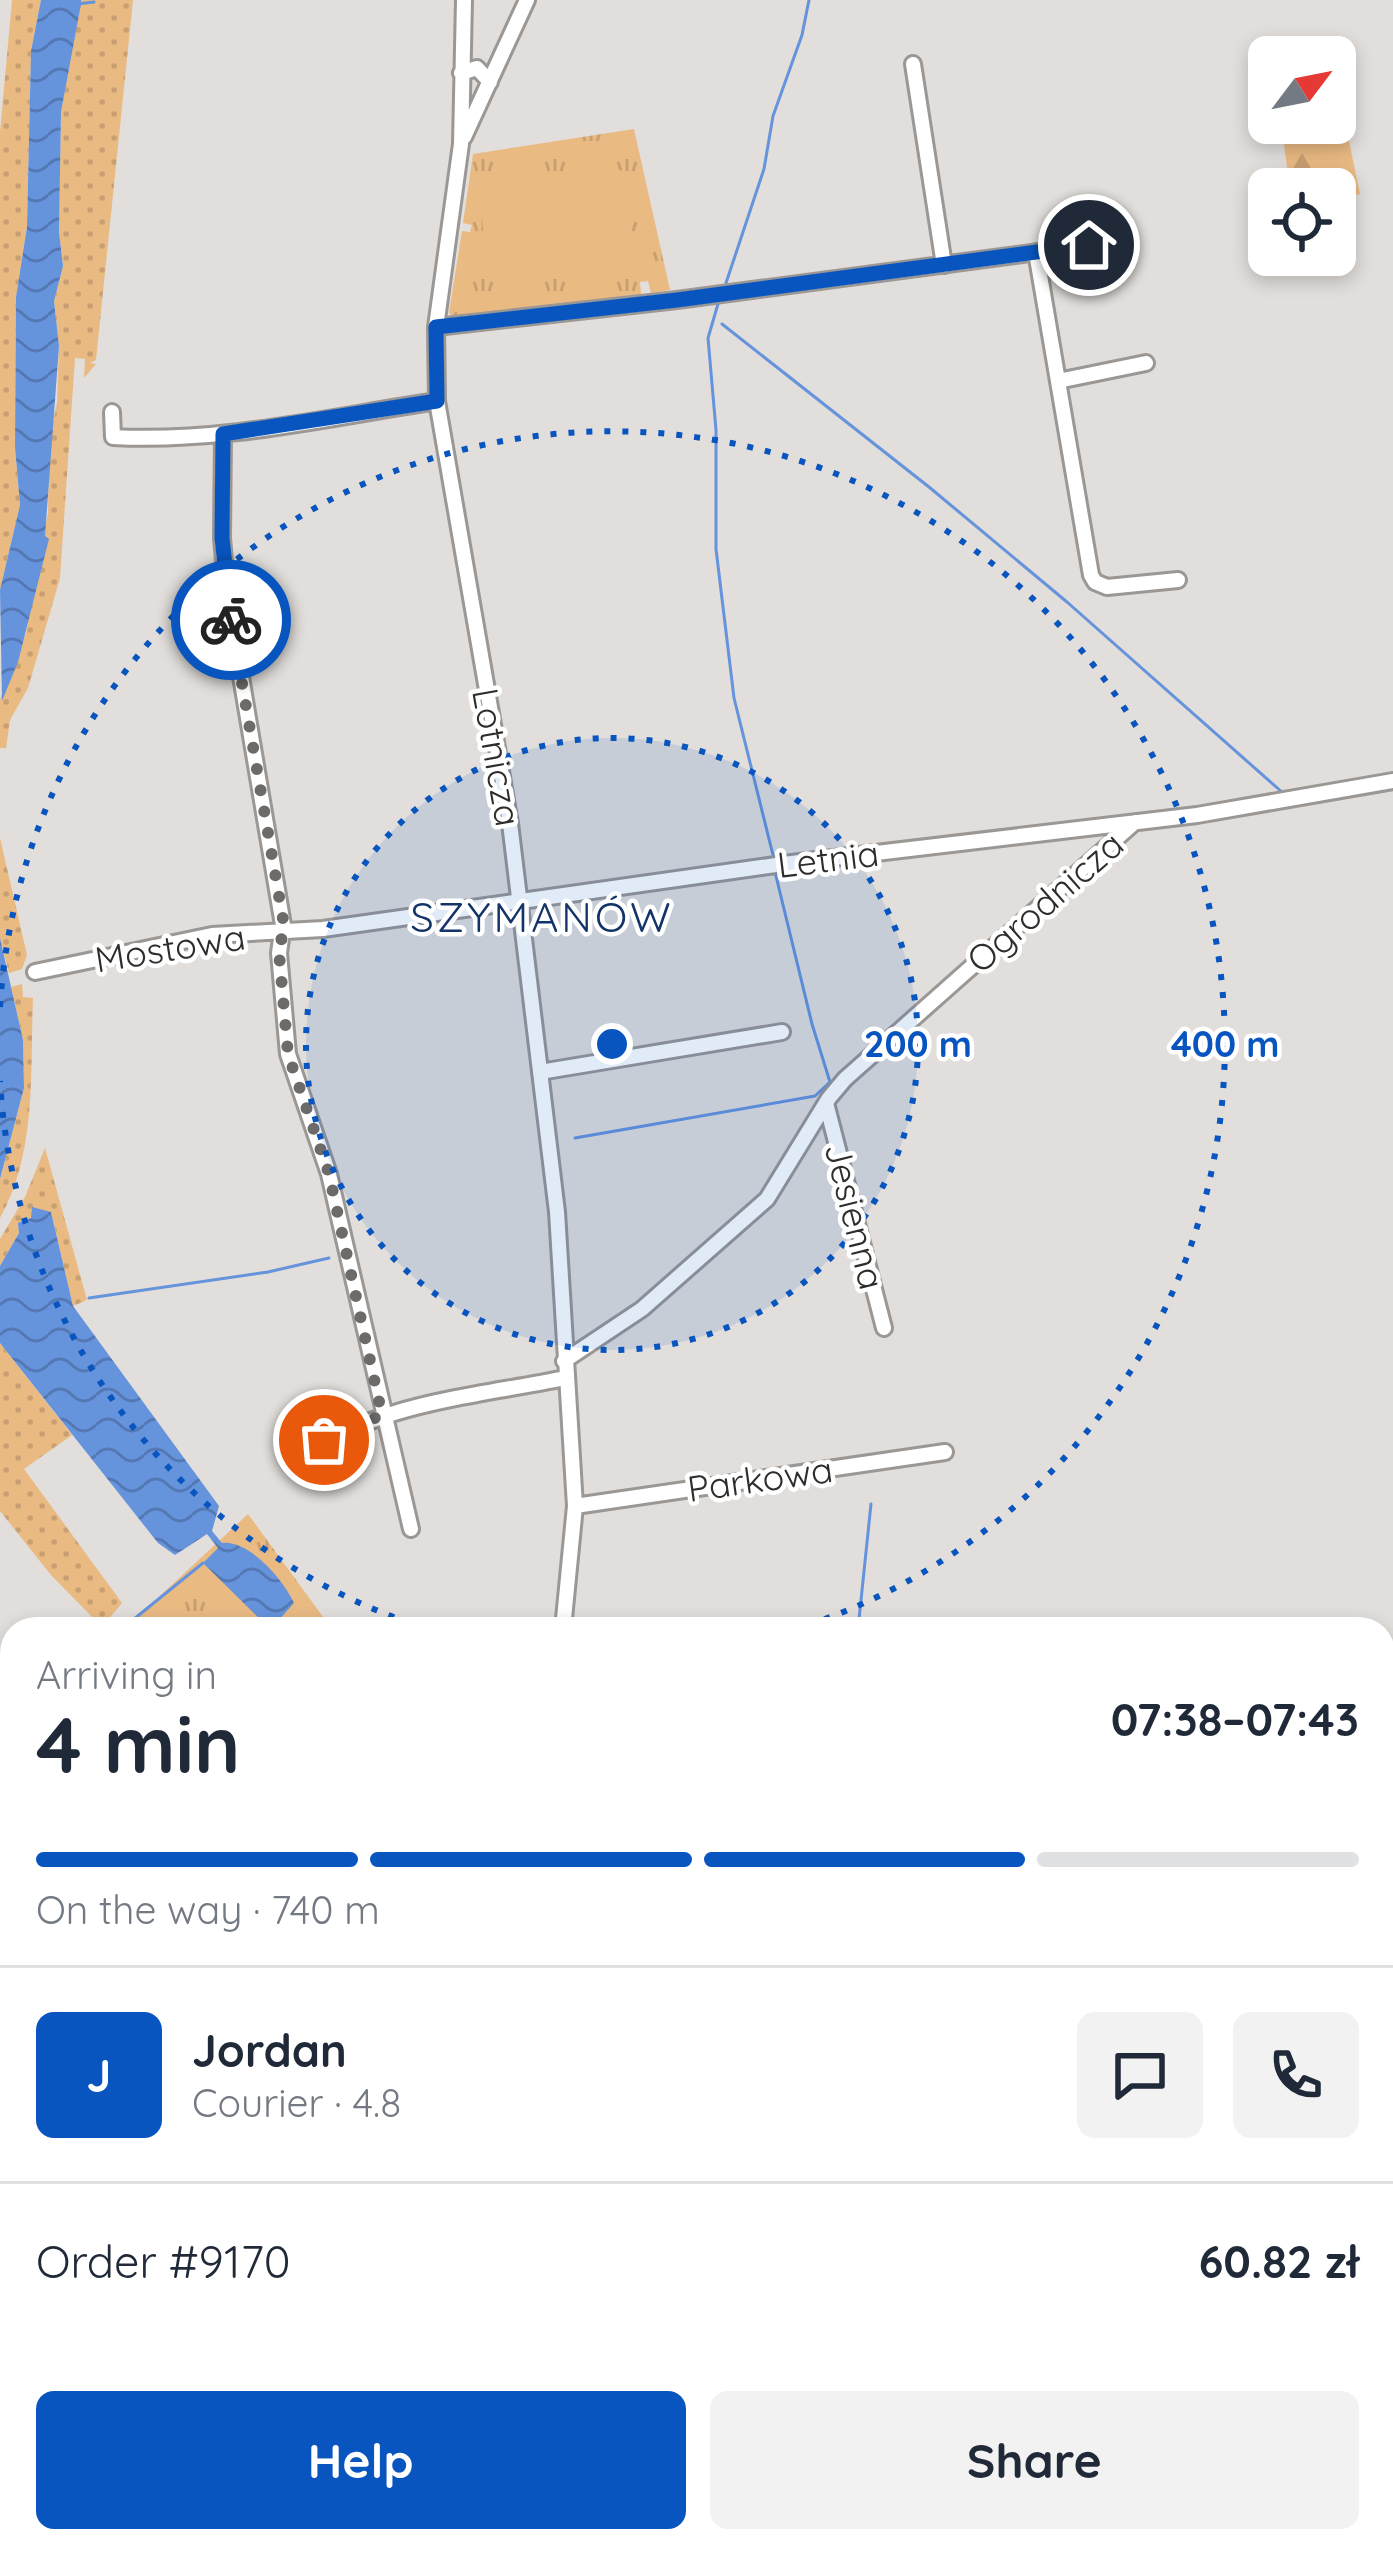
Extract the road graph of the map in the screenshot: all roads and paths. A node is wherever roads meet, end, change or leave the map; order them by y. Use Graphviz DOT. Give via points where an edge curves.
graph roads {
  1 [pos="464,0"];
  2 [pos="527,0"];
  3 [pos="914,64"];
  4 [pos="461,73"];
  5 [pos="490,82"];
  6 [pos="461,144"];
  7 [pos="1129,240"];
  8 [pos="1036,252"];
  9 [pos="944,265"];
  10 [pos="436,327"];
  11 [pos="1146,363"];
  12 [pos="1058,381"];
  13 [pos="437,401"];
  14 [pos="112,412"];
  15 [pos="223,434"];
  16 [pos="1178,580"];
  17 [pos="1393,781"];
  18 [pos="1135,823"];
  19 [pos="520,898"];
  20 [pos="282,933"];
  21 [pos="34,972"];
  22 [pos="782,1031"];
  23 [pos="540,1072"];
  24 [pos="826,1103"];
  25 [pos="884,1328"];
  26 [pos="565,1370"];
  27 [pos="382,1415"];
  28 [pos="945,1452"];
  29 [pos="294,1464"];
  30 [pos="575,1507"];
  31 [pos="411,1529"];
  32 [pos="564,1617"];
  1 -- 4 [label="street, Lotnicza"];
  2 -- 5 [label="street, Lotnicza"];
  3 -- 9 [label="street"];
  4 -- 5 [label="street" via="477,68"];
  4 -- 6 [label="street, Lotnicza"];
  5 -- 6 [label="street, Lotnicza"];
  6 -- 10 [label="street, Lotnicza"];
  7 -- 8 [label="street"];
  8 -- 9 [label="street"];
  8 -- 12 [label="street"];
  9 -- 10 [label="street"];
  10 -- 13 [label="street, Lotnicza"];
  11 -- 12 [label="street"];
  12 -- 16 [label="street" via="1095,582"];
  13 -- 15 [label="street"];
  13 -- 19 [label="street, Lotnicza"];
  14 -- 15 [label="street" via="113,436"];
  15 -- 20 [label="street" via="226,593"];
  17 -- 18 [label="street, Ogrodnicza"];
  18 -- 19 [label="street, Letnia"];
  18 -- 24 [label="street, Ogrodnicza"];
  19 -- 20 [label="street, Mostowa"];
  19 -- 23 [label="street, Lotnicza"];
  20 -- 21 [label="street, Mostowa" via="212,935"];
  20 -- 27 [label="street" via="288,1054 329,1174"];
  22 -- 23 [label="street"];
  23 -- 26 [label="street, Lotnicza"];
  24 -- 25 [label="street, Jesienna"];
  24 -- 26 [label="street, Ogrodnicza" via="767,1199"];
  26 -- 27 [label="street, Ogrodnicza"];
  26 -- 30 [label="street, Lotnicza"];
  27 -- 29 [label="street, Ogrodnicza" via="324,1440"];
  27 -- 31 [label="street"];
  28 -- 30 [label="street, Parkowa"];
  30 -- 32 [label="street"];
}
